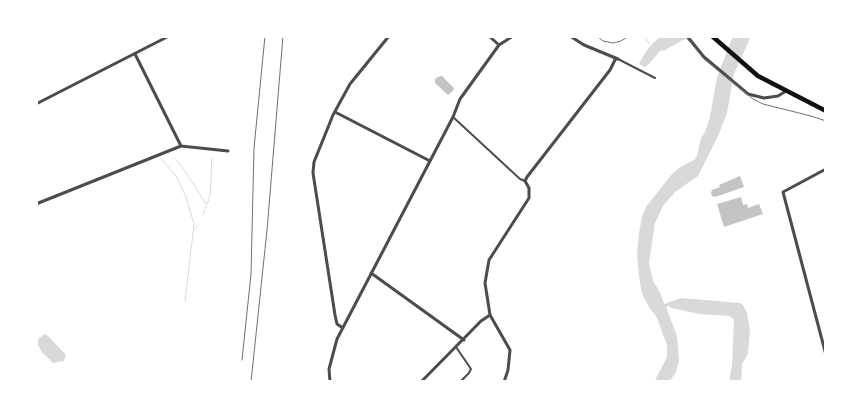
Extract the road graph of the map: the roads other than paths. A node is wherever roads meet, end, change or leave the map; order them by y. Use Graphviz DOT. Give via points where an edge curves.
graph roads {
  1 [pos="169,36"];
  2 [pos="390,36"];
  3 [pos="489,36"];
  4 [pos="513,36"];
  5 [pos="570,36"];
  6 [pos="687,36"];
  7 [pos="712,36"];
  8 [pos="499,45"];
  9 [pos="134,54"];
  10 [pos="617,59"];
  11 [pos="655,78"];
  12 [pos="786,91"];
  13 [pos="36,104"];
  14 [pos="826,111"];
  15 [pos="335,112"];
  16 [pos="453,117"];
  17 [pos="181,146"];
  18 [pos="228,151"];
  19 [pos="430,161"];
  20 [pos="826,169"];
  21 [pos="525,181"];
  22 [pos="36,204"];
  23 [pos="372,273"];
  24 [pos="490,315"];
  25 [pos="343,328"];
  26 [pos="464,340"];
  27 [pos="456,347"];
  28 [pos="826,355"];
  29 [pos="330,382"];
  30 [pos="420,382"];
  31 [pos="460,382"];
  32 [pos="504,382"];
  1 -- 9 [label="street"];
  2 -- 15 [label="street" via="358,74"];
  3 -- 8 [label="street"];
  4 -- 8 [label="street"];
  5 -- 10 [label="street"];
  6 -- 12 [label="street" via="709,62 744,92 764,98"];
  7 -- 12 [label="main road" via="752,71"];
  8 -- 16 [label="street" via="460,99"];
  9 -- 13 [label="street"];
  9 -- 17 [label="street"];
  10 -- 11 [label="lane"];
  10 -- 21 [label="street"];
  12 -- 14 [label="main road"];
  15 -- 19 [label="street"];
  15 -- 25 [label="street" via="314,162 313,173 334,315 337,324"];
  16 -- 19 [label="street"];
  16 -- 21 [label="lane"];
  17 -- 18 [label="street"];
  17 -- 22 [label="street"];
  19 -- 23 [label="street"];
  20 -- 28 [label="street" via="783,192"];
  21 -- 24 [label="street" via="529,198 487,267 486,294"];
  23 -- 25 [label="street"];
  23 -- 26 [label="street"];
  24 -- 26 [label="street"];
  24 -- 32 [label="street" via="510,350"];
  25 -- 29 [label="street" via="330,361"];
  26 -- 27 [label="street"];
  27 -- 30 [label="street"];
  27 -- 31 [label="lane" via="471,369"];
}
